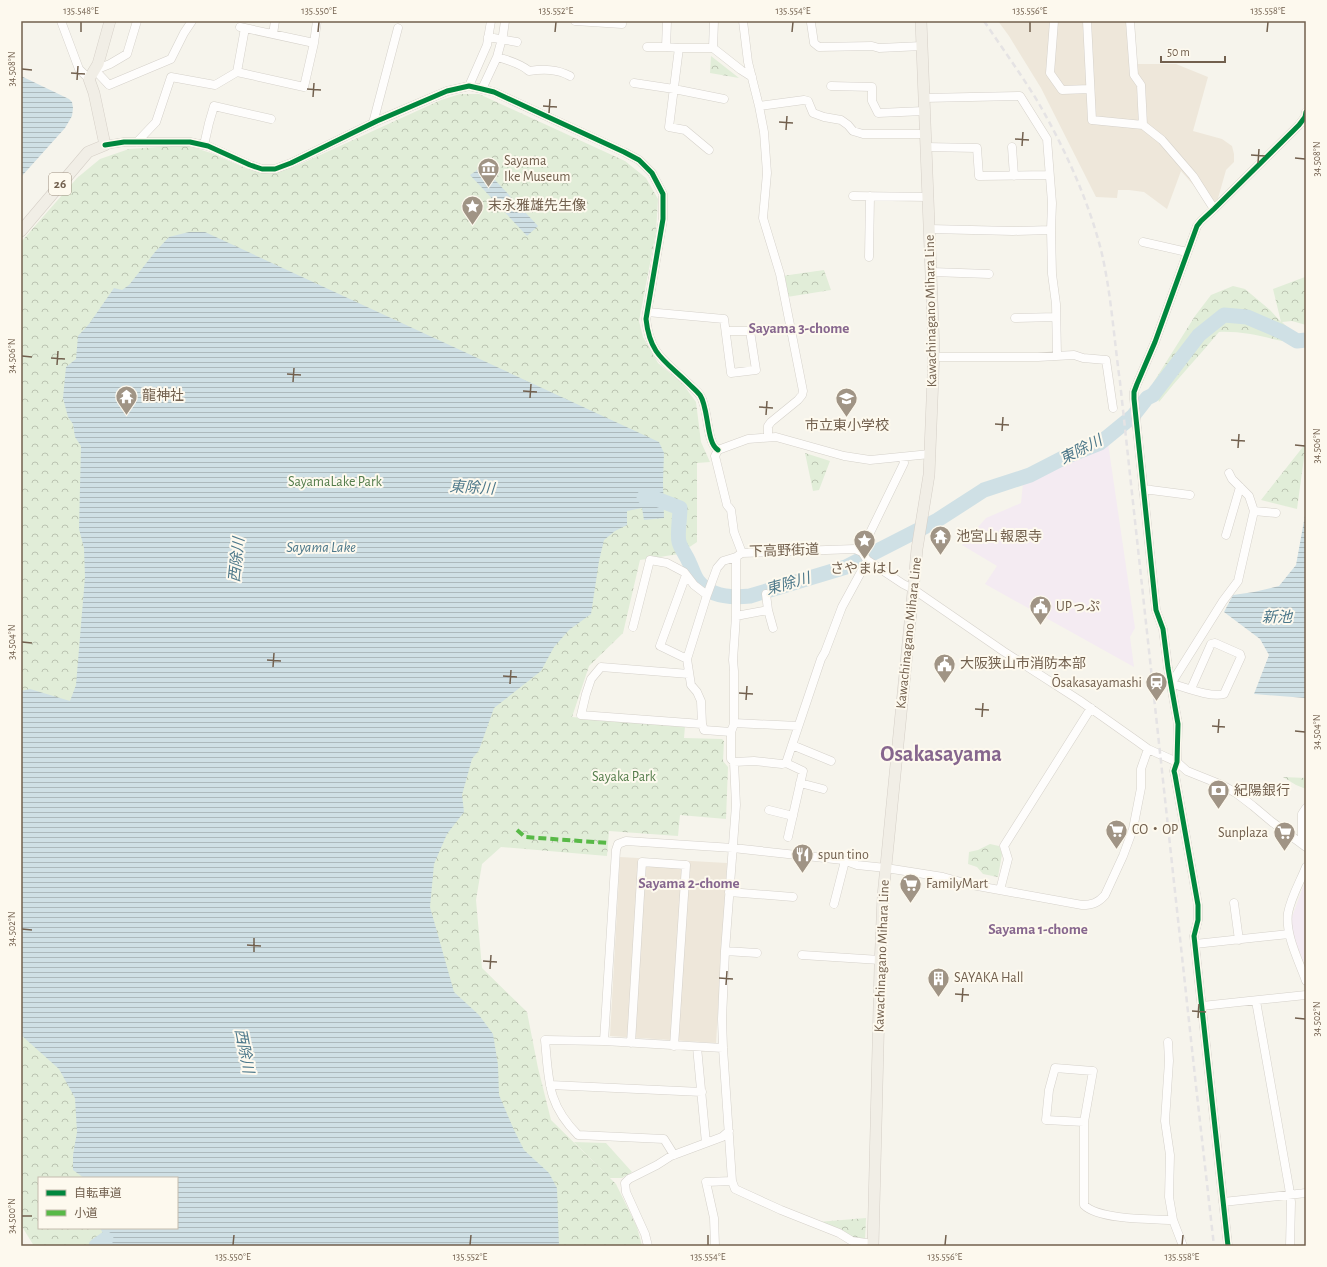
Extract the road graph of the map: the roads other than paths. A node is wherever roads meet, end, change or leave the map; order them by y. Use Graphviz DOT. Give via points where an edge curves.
graph roads {
  1 [pos="61,21"];
  2 [pos="110,21"];
  3 [pos="137,21"];
  4 [pos="192,21"];
  5 [pos="275,21"];
  6 [pos="316,21"];
  7 [pos="491,21"];
  8 [pos="505,21"];
  9 [pos="575,21"];
  10 [pos="667,21"];
  11 [pos="714,21"];
  12 [pos="743,21"];
  13 [pos="921,21"];
  14 [pos="1054,21"];
  15 [pos="1087,21"];
  16 [pos="1130,21"];
  17 [pos="811,23"];
  18 [pos="622,24"];
  19 [pos="398,28"];
  20 [pos="273,34"];
  21 [pos="488,37"];
  22 [pos="502,39"];
  23 [pos="517,42"];
  24 [pos="314,43"];
  25 [pos="922,46"];
  26 [pos="647,47"];
  27 [pos="666,47"];
  28 [pos="679,48"];
  29 [pos="713,48"];
  30 [pos="497,57"];
  31 [pos="237,72"];
  32 [pos="92,75"];
  33 [pos="570,76"];
  34 [pos="752,77"];
  35 [pos="634,83"];
  36 [pos="469,86"];
  37 [pos="831,86"];
  38 [pos="482,89"];
  39 [pos="674,89"];
  40 [pos="1090,89"];
  41 [pos="924,98"];
  42 [pos="724,99"];
  43 [pos="760,106"];
  44 [pos="924,111"];
  45 [pos="1306,112"];
  46 [pos="271,119"];
  47 [pos="373,123"];
  48 [pos="1143,125"];
  49 [pos="926,134"];
  50 [pos="137,142"];
  51 [pos="105,145"];
  52 [pos="204,145"];
  53 [pos="926,147"];
  54 [pos="1012,147"];
  55 [pos="708,150"];
  56 [pos="1049,175"];
  57 [pos="1014,176"];
  58 [pos="853,196"];
  59 [pos="870,196"];
  60 [pos="929,197"];
  61 [pos="1214,209"];
  62 [pos="930,229"];
  63 [pos="21,230"];
  64 [pos="1050,230"];
  65 [pos="1143,242"];
  66 [pos="1187,252"];
  67 [pos="869,257"];
  68 [pos="932,272"];
  69 [pos="990,274"];
  70 [pos="647,312"];
  71 [pos="1056,317"];
  72 [pos="1015,318"];
  73 [pos="726,331"];
  74 [pos="1057,356"];
  75 [pos="934,357"];
  76 [pos="1113,408"];
  77 [pos="768,437"];
  78 [pos="718,450"];
  79 [pos="930,454"];
  80 [pos="903,457"];
  81 [pos="1229,473"];
  82 [pos="1240,488"];
  83 [pos="1143,489"];
  84 [pos="1190,495"];
  85 [pos="1254,510"];
  86 [pos="1276,514"];
  87 [pos="1226,535"];
  88 [pos="739,555"];
  89 [pos="865,557"];
  90 [pos="686,575"];
  91 [pos="913,589"];
  92 [pos="709,591"];
  93 [pos="766,594"];
  94 [pos="768,610"];
  95 [pos="736,616"];
  96 [pos="633,627"];
  97 [pos="773,628"];
  98 [pos="687,659"];
  99 [pos="689,674"];
  100 [pos="1170,682"];
  101 [pos="1191,689"];
  102 [pos="1091,708"];
  103 [pos="734,722"];
  104 [pos="702,724"];
  105 [pos="798,726"];
  106 [pos="731,732"];
  107 [pos="792,745"];
  108 [pos="1148,749"];
  109 [pos="831,761"];
  110 [pos="734,762"];
  111 [pos="1177,762"];
  112 [pos="786,763"];
  113 [pos="800,783"];
  114 [pos="823,789"];
  115 [pos="1306,808"];
  116 [pos="769,810"];
  117 [pos="793,816"];
  118 [pos="788,837"];
  119 [pos="1304,846"];
  120 [pos="733,848"];
  121 [pos="845,861"];
  122 [pos="1306,867"];
  123 [pos="886,868"];
  124 [pos="1000,890"];
  125 [pos="730,892"];
  126 [pos="793,897"];
  127 [pos="1234,903"];
  128 [pos="834,904"];
  129 [pos="1289,934"];
  130 [pos="1239,940"];
  131 [pos="1195,944"];
  132 [pos="725,951"];
  133 [pos="757,953"];
  134 [pos="802,955"];
  135 [pos="880,960"];
  136 [pos="1306,981"];
  137 [pos="1306,995"];
  138 [pos="1256,1001"];
  139 [pos="1202,1006"];
  140 [pos="604,1041"];
  141 [pos="1168,1042"];
  142 [pos="631,1043"];
  143 [pos="674,1046"];
  144 [pos="697,1047"];
  145 [pos="723,1048"];
  146 [pos="550,1085"];
  147 [pos="702,1092"];
  148 [pos="1084,1122"];
  149 [pos="729,1131"];
  150 [pos="706,1143"];
  151 [pos="674,1155"];
  152 [pos="732,1181"];
  153 [pos="1306,1193"];
  154 [pos="1290,1195"];
  155 [pos="1223,1202"];
  156 [pos="1173,1220"];
  157 [pos="873,1245"];
  158 [pos="648,1246"];
  159 [pos="715,1246"];
  160 [pos="1183,1246"];
  161 [pos="1228,1246"];
  162 [pos="1290,1246"];
  1 -- 32 [label="street" via="80,69"];
  2 -- 32 [label="main road"];
  3 -- 32 [label="street" via="127,54"];
  4 -- 32 [label="street" via="171,58 110,85"];
  5 -- 20 [label="street"];
  6 -- 24 [label="street"];
  7 -- 21 [label="street"];
  8 -- 22 [label="street"];
  9 -- 18 [label="street"];
  10 -- 27 [label="street"];
  11 -- 29 [label="street"];
  12 -- 34 [label="street"];
  13 -- 25 [label="main road, Kawachinagano Mihara Line"];
  14 -- 40 [label="street" via="1050,73 1062,90"];
  15 -- 40 [label="street"];
  16 -- 48 [label="street" via="1134,75 1141,85"];
  17 -- 25 [label="street" via="814,43 819,48"];
  19 -- 47 [label="street"];
  20 -- 24 [label="street"];
  20 -- 31 [label="street" via="243,27"];
  21 -- 22 [label="street"];
  21 -- 36 [label="street"];
  22 -- 23 [label="street"];
  22 -- 30 [label="street"];
  24 -- 31 [label="street" via="304,87"];
  25 -- 41 [label="main road, Kawachinagano Mihara Line"];
  26 -- 27 [label="street"];
  27 -- 28 [label="street"];
  28 -- 29 [label="street"];
  28 -- 39 [label="street"];
  29 -- 34 [label="street"];
  30 -- 33 [label="street" via="529,71 552,70"];
  30 -- 38 [label="street"];
  31 -- 50 [label="street" via="215,85 171,77 156,122"];
  32 -- 51 [label="main road"];
  34 -- 43 [label="street"];
  35 -- 39 [label="street"];
  36 -- 38 [label="street"];
  36 -- 47 [label="street" via="447,91"];
  37 -- 44 [label="street" via="872,87 872,101 878,113"];
  38 -- 70 [label="street" via="494,92 624,152 639,160 652,173 663,194 663,219"];
  39 -- 42 [label="street"];
  39 -- 55 [label="street" via="669,127 685,130"];
  40 -- 48 [label="street" via="1092,120"];
  41 -- 44 [label="main road, Kawachinagano Mihara Line"];
  41 -- 56 [label="street" via="1020,96 1047,139"];
  43 -- 49 [label="street" via="804,100 808,101 813,113 841,120 853,131 862,134"];
  43 -- 77 [label="street" via="767,173 763,218 780,274 803,391 798,400 771,422 768,426"];
  44 -- 49 [label="main road, Kawachinagano Mihara Line"];
  45 -- 61 [label="street" via="1299,125"];
  46 -- 52 [label="street" via="214,106"];
  47 -- 52 [label="street" via="275,169 262,169 250,165"];
  48 -- 61 [label="street" via="1162,140 1193,176"];
  49 -- 53 [label="main road, Kawachinagano Mihara Line"];
  50 -- 51 [label="street"];
  50 -- 52 [label="street" via="190,142"];
  51 -- 63 [label="main road, 26" via="88,152"];
  53 -- 57 [label="street" via="977,148 979,176"];
  53 -- 60 [label="main road, Kawachinagano Mihara Line"];
  54 -- 57 [label="street"];
  56 -- 57 [label="street"];
  56 -- 64 [label="street" via="1052,203"];
  58 -- 59 [label="street"];
  59 -- 60 [label="street"];
  59 -- 67 [label="street"];
  60 -- 62 [label="main road, Kawachinagano Mihara Line"];
  61 -- 66 [label="street" via="1197,226"];
  62 -- 64 [label="street"];
  62 -- 68 [label="main road, Kawachinagano Mihara Line"];
  64 -- 71 [label="street"];
  65 -- 66 [label="street"];
  66 -- 83 [label="street" via="1134,392"];
  68 -- 69 [label="street"];
  68 -- 75 [label="main road, Kawachinagano Mihara Line"];
  70 -- 73 [label="street" via="724,319"];
  70 -- 78 [label="street" via="647,331 657,354 700,395 706,410 712,443"];
  71 -- 72 [label="street"];
  71 -- 74 [label="street"];
  73 -- 73 [label="street" via="750,332 756,370 731,373"];
  74 -- 75 [label="street"];
  74 -- 76 [label="street" via="1074,355 1106,360"];
  75 -- 79 [label="main road, Kawachinagano Mihara Line"];
  77 -- 78 [label="street" via="748,439"];
  77 -- 80 [label="street" via="862,459"];
  78 -- 88 [label="street, 下高野街道" via="715,456 727,505 731,510"];
  79 -- 80 [label="street"];
  79 -- 91 [label="main road, Kawachinagano Mihara Line"];
  80 -- 89 [label="street" via="904,462 865,543"];
  81 -- 82 [label="street"];
  82 -- 85 [label="street" via="1249,496"];
  82 -- 87 [label="street"];
  83 -- 84 [label="street"];
  83 -- 100 [label="street" via="1156,610 1163,629"];
  85 -- 86 [label="street"];
  85 -- 100 [label="street" via="1238,581"];
  88 -- 89 [label="street, 下高野街道" via="855,549"];
  88 -- 92 [label="street" via="720,564"];
  88 -- 95 [label="street"];
  89 -- 91 [label="street"];
  89 -- 105 [label="street" via="821,659"];
  90 -- 92 [label="street" via="694,585"];
  90 -- 96 [label="street" via="667,563 650,560"];
  90 -- 98 [label="street" via="660,646"];
  91 -- 102 [label="street"];
  91 -- 123 [label="main road, Kawachinagano Mihara Line"];
  92 -- 98 [label="street"];
  93 -- 94 [label="street"];
  94 -- 95 [label="street"];
  94 -- 97 [label="street"];
  95 -- 103 [label="street" via="733,660"];
  98 -- 99 [label="street"];
  99 -- 104 [label="street" via="691,685 701,701"];
  99 -- 104 [label="street" via="601,667 591,679 581,715"];
  100 -- 101 [label="street"];
  100 -- 111 [label="street" via="1178,724"];
  101 -- 101 [label="street" via="1224,694 1241,657 1240,654 1215,643 1211,644"];
  102 -- 108 [label="street"];
  102 -- 124 [label="street" via="1004,846 1008,859"];
  103 -- 105 [label="street"];
  103 -- 106 [label="street"];
  104 -- 106 [label="street" via="704,730"];
  105 -- 107 [label="street"];
  106 -- 110 [label="street" via="731,759"];
  107 -- 109 [label="street"];
  107 -- 112 [label="street"];
  108 -- 111 [label="street"];
  108 -- 124 [label="street" via="1142,769 1133,829 1110,885 1100,900 1082,905"];
  110 -- 112 [label="street"];
  110 -- 120 [label="street" via="736,805"];
  111 -- 119 [label="street" via="1187,771 1236,793"];
  111 -- 131 [label="street" via="1174,775 1198,905"];
  112 -- 113 [label="street" via="803,771"];
  113 -- 114 [label="street"];
  113 -- 117 [label="street"];
  115 -- 119 [label="street" via="1302,814"];
  116 -- 117 [label="street"];
  117 -- 118 [label="street"];
  120 -- 121 [label="street"];
  120 -- 125 [label="street"];
  120 -- 140 [label="street" via="626,841 618,844"];
  121 -- 123 [label="street"];
  121 -- 128 [label="street"];
  122 -- 129 [label="street" via="1289,912"];
  123 -- 124 [label="street"];
  123 -- 135 [label="main road, Kawachinagano Mihara Line"];
  125 -- 126 [label="street"];
  125 -- 132 [label="street"];
  127 -- 130 [label="street"];
  129 -- 130 [label="street"];
  129 -- 136 [label="street"];
  130 -- 131 [label="street"];
  131 -- 139 [label="street"];
  132 -- 133 [label="street"];
  132 -- 145 [label="street"];
  134 -- 135 [label="street"];
  135 -- 157 [label="main road, Kawachinagano Mihara Line"];
  137 -- 138 [label="street"];
  138 -- 139 [label="street"];
  138 -- 154 [label="street"];
  139 -- 155 [label="street"];
  140 -- 142 [label="street"];
  140 -- 146 [label="street" via="545,1040"];
  141 -- 156 [label="street" via="1165,1121 1170,1155 1169,1197"];
  142 -- 143 [label="street"];
  142 -- 143 [label="street" via="642,862 686,865"];
  143 -- 144 [label="street"];
  144 -- 145 [label="street"];
  144 -- 147 [label="street"];
  145 -- 149 [label="street"];
  146 -- 147 [label="street"];
  146 -- 151 [label="street" via="555,1105 578,1135 664,1139"];
  147 -- 150 [label="street"];
  148 -- 148 [label="street" via="1093,1071 1055,1068 1049,1090 1046,1120"];
  148 -- 156 [label="street" via="1084,1205 1088,1209 1110,1216"];
  149 -- 150 [label="street" via="722,1137"];
  149 -- 152 [label="street"];
  150 -- 151 [label="street"];
  151 -- 158 [label="street" via="629,1178 625,1183 626,1192"];
  152 -- 157 [label="street" via="735,1189 781,1210 852,1240"];
  152 -- 159 [label="street" via="706,1182 714,1218"];
  153 -- 154 [label="street"];
  154 -- 155 [label="street"];
  154 -- 162 [label="street"];
  155 -- 161 [label="street"];
  156 -- 160 [label="street"];
}
